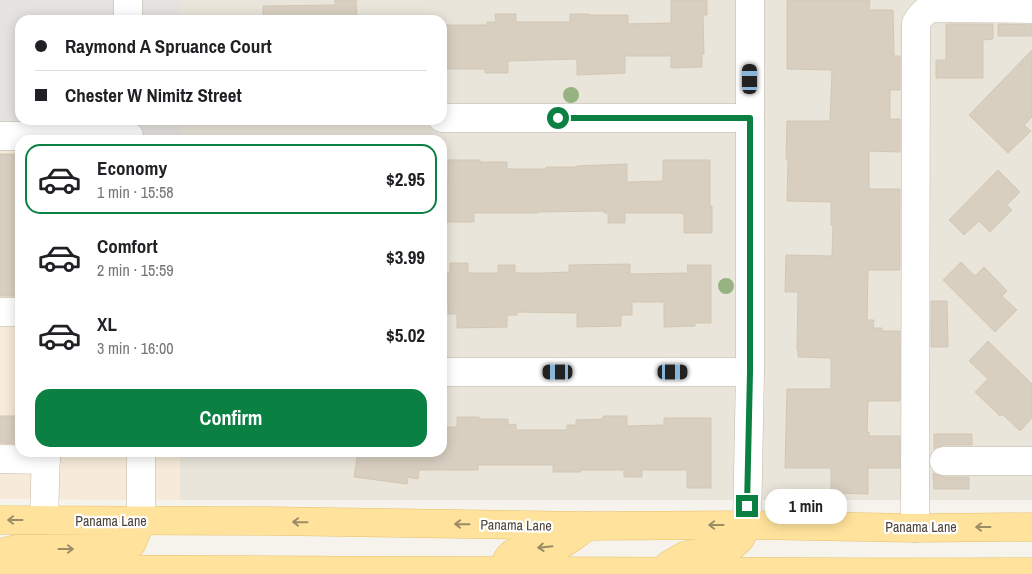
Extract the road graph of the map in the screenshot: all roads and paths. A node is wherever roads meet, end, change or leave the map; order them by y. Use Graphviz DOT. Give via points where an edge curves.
graph roads {
  1 [pos="128,0"];
  2 [pos="750,0"];
  3 [pos="1032,9"];
  4 [pos="128,15"];
  5 [pos="447,118"];
  6 [pos="750,118"];
  7 [pos="129,132"];
  8 [pos="32,135"];
  9 [pos="0,136"];
  10 [pos="15,136"];
  11 [pos="0,312"];
  12 [pos="15,312"];
  13 [pos="447,372"];
  14 [pos="750,372"];
  15 [pos="31,457"];
  16 [pos="46,457"];
  17 [pos="142,457"];
  18 [pos="0,459"];
  19 [pos="944,461"];
  20 [pos="1032,461"];
  21 [pos="0,520"];
  22 [pos="44,520"];
  23 [pos="141,522"];
  24 [pos="746,525"];
  25 [pos="588,526"];
  26 [pos="1032,527"];
  27 [pos="915,528"];
  28 [pos="0,553"];
  29 [pos="0,569"];
  30 [pos="657,572"];
  31 [pos="1032,572"];
  32 [pos="504,573"];
  1 -- 4 [label="street"];
  2 -- 6 [label="street"];
  3 -- 27 [label="street" via="931,8 916,23"];
  5 -- 6 [label="street"];
  6 -- 14 [label="street"];
  7 -- 8 [label="street"];
  9 -- 10 [label="street"];
  11 -- 12 [label="street"];
  13 -- 14 [label="street"];
  14 -- 24 [label="street"];
  15 -- 18 [label="street"];
  16 -- 22 [label="street"];
  17 -- 23 [label="street"];
  19 -- 20 [label="street"];
  22 -- 21 [label="main road, Panama Lane, one-way"];
  22 -- 23 [label="main road, Panama Lane"];
  25 -- 23 [label="main road, Panama Lane, one-way"];
  28 -- 23 [label="main road, one-way" via="16,549 123,547 132,544"];
  24 -- 25 [label="main road, Panama Lane, one-way"];
  24 -- 27 [label="main road, Panama Lane"];
  24 -- 30 [label="main road" via="740,539 732,546 686,555"];
  25 -- 32 [label="main road, one-way" via="558,546 531,548 511,554 505,562"];
  26 -- 27 [label="main road, Panama Lane, one-way"];
  29 -- 32 [label="main road"];
  30 -- 31 [label="main road"];
  30 -- 32 [label="main road"];
}
